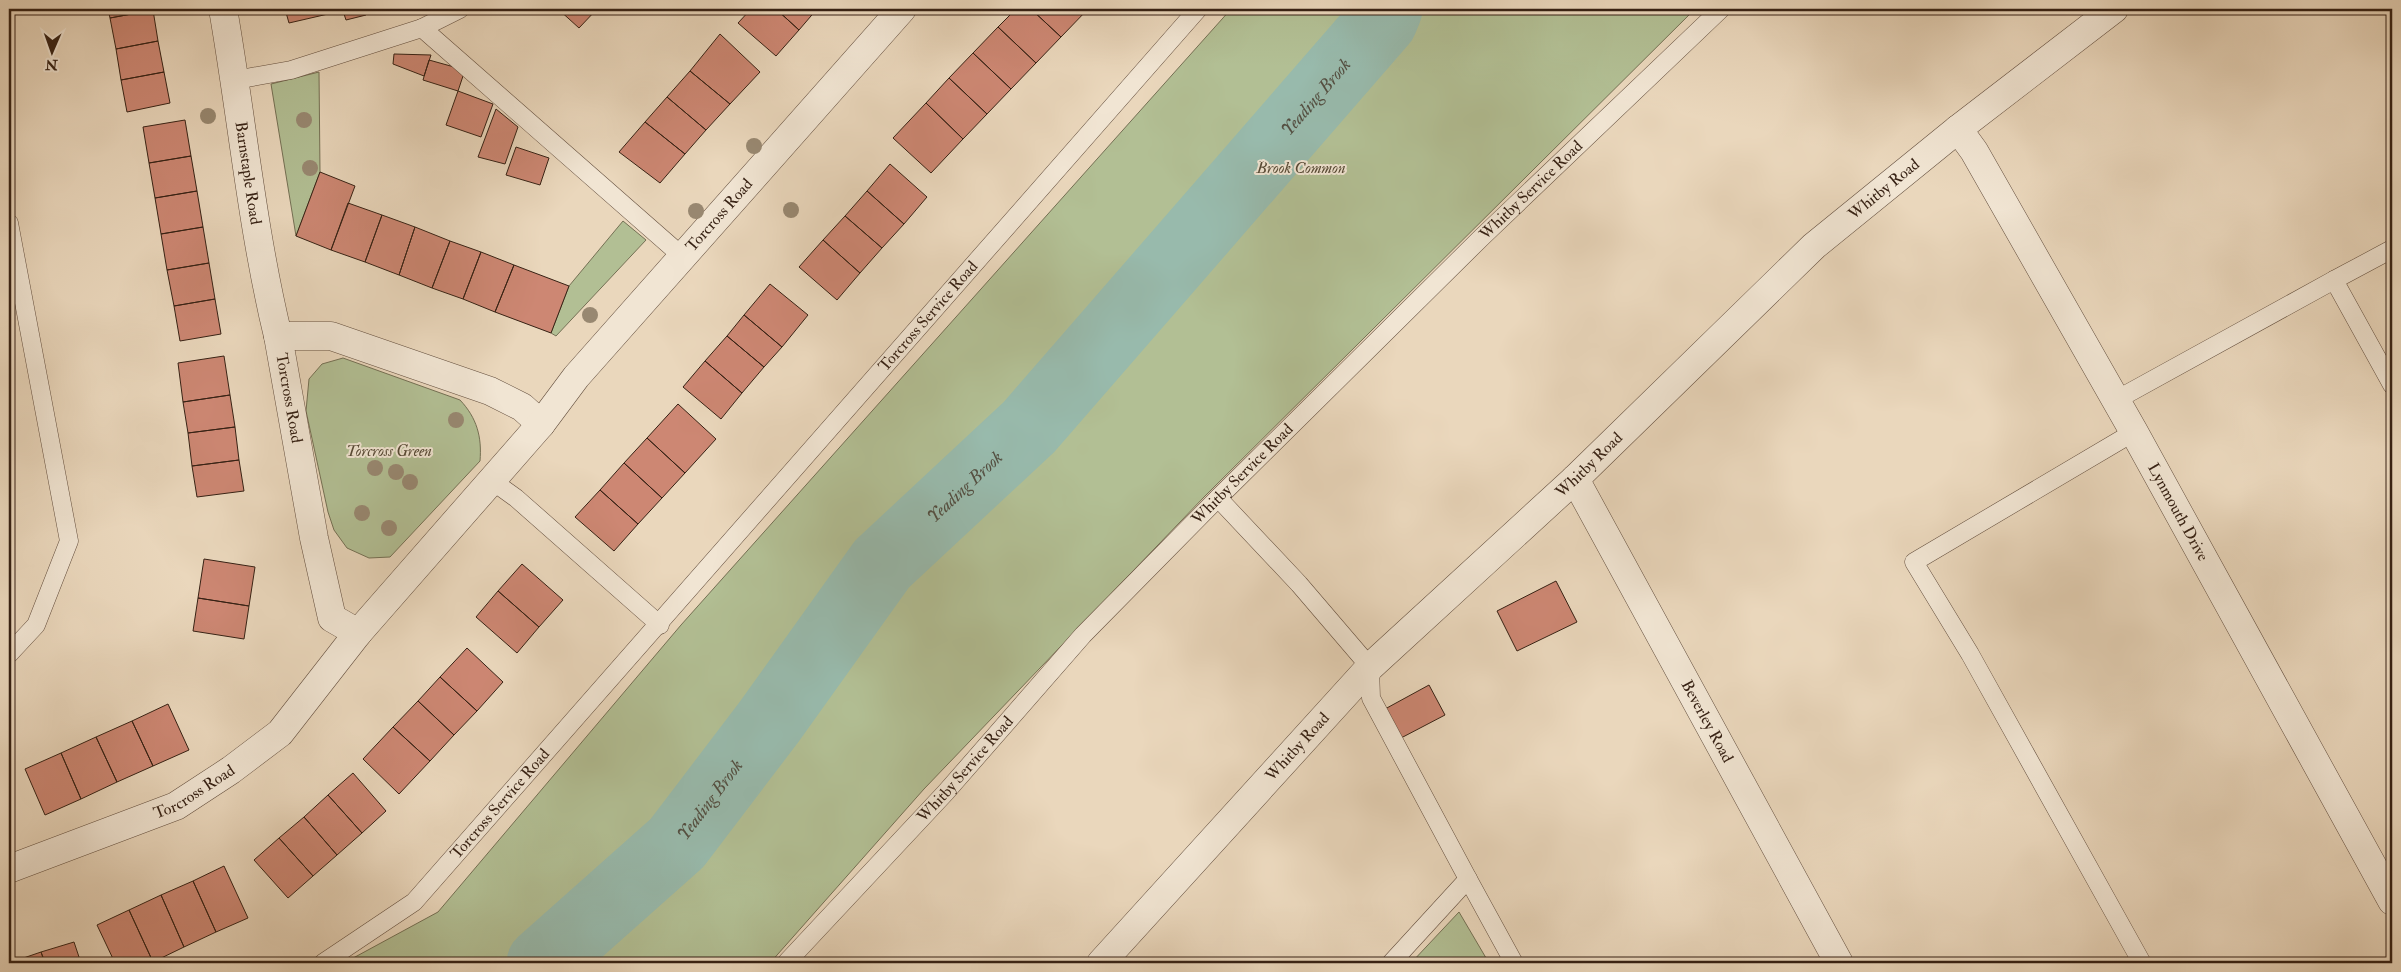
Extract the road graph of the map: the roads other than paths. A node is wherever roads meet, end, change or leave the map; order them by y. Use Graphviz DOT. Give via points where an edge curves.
graph roads {
  1 [pos="223,9"];
  2 [pos="460,9"];
  3 [pos="902,9"];
  4 [pos="1198,9"];
  5 [pos="1721,9"];
  6 [pos="2114,9"];
  7 [pos="422,28"];
  8 [pos="235,80"];
  9 [pos="1958,129"];
  10 [pos="9,223"];
  11 [pos="2392,249"];
  12 [pos="683,257"];
  13 [pos="2334,280"];
  14 [pos="278,336"];
  15 [pos="2392,385"];
  16 [pos="2116,400"];
  17 [pos="541,424"];
  18 [pos="2134,432"];
  19 [pos="1575,479"];
  20 [pos="491,480"];
  21 [pos="1218,498"];
  22 [pos="660,625"];
  23 [pos="358,633"];
  24 [pos="9,654"];
  25 [pos="1370,667"];
  26 [pos="9,870"];
  27 [pos="1468,879"];
  28 [pos="2392,901"];
  29 [pos="323,963"];
  30 [pos="786,963"];
  31 [pos="1101,963"];
  32 [pos="1391,963"];
  33 [pos="1514,963"];
  34 [pos="1839,963"];
  35 [pos="2142,963"];
  1 -- 8 [label="street, Barnstaple Road"];
  2 -- 7 [label="lane"];
  3 -- 12 [label="street, Torcross Road"];
  4 -- 22 [label="lane, Torcross Service Road"];
  5 -- 21 [label="lane, Whitby Service Road" via="1482,237"];
  6 -- 9 [label="street, Whitby Road"];
  7 -- 8 [label="lane" via="291,70"];
  7 -- 12 [label="lane"];
  8 -- 14 [label="street, Barnstaple Road" via="262,272"];
  9 -- 16 [label="street, Lynmouth Drive" via="1974,151"];
  9 -- 19 [label="street, Whitby Road" via="1814,246"];
  10 -- 24 [label="lane" via="69,541 36,625"];
  11 -- 13 [label="lane"];
  12 -- 17 [label="street, Torcross Road" via="576,377"];
  13 -- 15 [label="lane"];
  13 -- 16 [label="lane"];
  14 -- 17 [label="street, Torcross Road" via="331,336 490,391 522,407"];
  14 -- 23 [label="street, Torcross Road" via="314,538 332,618"];
  16 -- 18 [label="street, Lynmouth Drive"];
  17 -- 20 [label="street, Torcross Road"];
  18 -- 28 [label="street, Lynmouth Drive"];
  18 -- 35 [label="lane" via="1914,562 1970,654"];
  19 -- 25 [label="street, Whitby Road"];
  19 -- 34 [label="street, Beverley Road"];
  20 -- 22 [label="lane" via="516,498"];
  20 -- 23 [label="street, Torcross Road"];
  21 -- 25 [label="lane" via="1299,584"];
  21 -- 30 [label="lane, Whitby Service Road" via="1083,636 946,792"];
  22 -- 29 [label="lane, Torcross Service Road" via="414,902"];
  23 -- 26 [label="street, Torcross Road" via="280,733 231,770 176,806"];
  25 -- 27 [label="lane" via="1371,698"];
  25 -- 31 [label="street, Whitby Road"];
  27 -- 32 [label="lane"];
  27 -- 33 [label="lane"];
}
